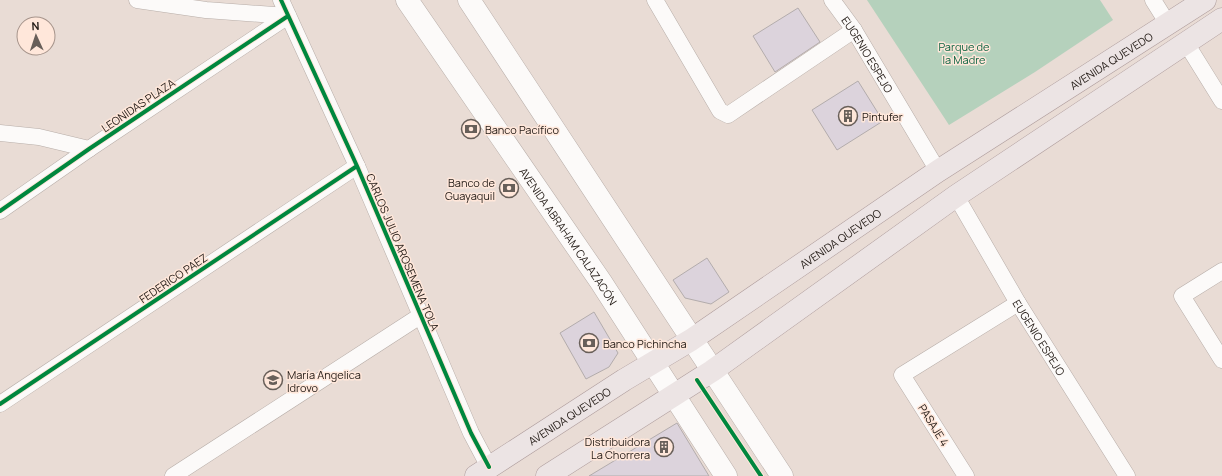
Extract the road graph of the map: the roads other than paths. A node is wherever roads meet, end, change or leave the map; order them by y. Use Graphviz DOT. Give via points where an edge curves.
graph roads {
  1 [pos="137,0"];
  2 [pos="281,0"];
  3 [pos="407,0"];
  4 [pos="469,0"];
  5 [pos="655,0"];
  6 [pos="832,0"];
  7 [pos="1153,0"];
  8 [pos="1205,0"];
  9 [pos="288,16"];
  10 [pos="1222,19"];
  11 [pos="1168,24"];
  12 [pos="854,30"];
  13 [pos="1186,42"];
  14 [pos="1222,101"];
  15 [pos="0,134"];
  16 [pos="89,149"];
  17 [pos="356,166"];
  18 [pos="938,171"];
  19 [pos="956,196"];
  20 [pos="0,211"];
  21 [pos="1222,271"];
  22 [pos="1018,302"];
  23 [pos="420,316"];
  24 [pos="691,340"];
  25 [pos="1222,360"];
  26 [pos="654,363"];
  27 [pos="712,371"];
  28 [pos="674,394"];
  29 [pos="0,404"];
  30 [pos="482,472"];
  31 [pos="173,476"];
  32 [pos="547,476"];
  33 [pos="726,476"];
  34 [pos="782,476"];
  35 [pos="966,476"];
  36 [pos="1126,476"];
  1 -- 9 [label="street" via="206,10"];
  2 -- 9 [label="street, CARLOS JULIO AROSEMENA TOLA"];
  3 -- 26 [label="main road, AVENIDA ABRAHAM CALAZACÓN"];
  4 -- 24 [label="main road"];
  5 -- 12 [label="street" via="720,111 728,115"];
  6 -- 12 [label="street, EUGENIO ESPEJO"];
  7 -- 11 [label="street"];
  8 -- 11 [label="main road, AVENIDA QUEVEDO"];
  9 -- 16 [label="street, LEONIDAS PLAZA"];
  9 -- 17 [label="street, CARLOS JULIO AROSEMENA TOLA"];
  10 -- 13 [label="main road"];
  11 -- 18 [label="main road, AVENIDA QUEVEDO"];
  12 -- 18 [label="street, EUGENIO ESPEJO"];
  13 -- 14 [label="street"];
  13 -- 19 [label="main road"];
  15 -- 16 [label="street" via="39,137"];
  16 -- 20 [label="street, LEONIDAS PLAZA"];
  17 -- 23 [label="street, CARLOS JULIO AROSEMENA TOLA"];
  17 -- 29 [label="street, FEDERICO PAEZ"];
  18 -- 24 [label="main road, AVENIDA QUEVEDO"];
  19 -- 22 [label="street, EUGENIO ESPEJO"];
  19 -- 27 [label="main road"];
  21 -- 25 [label="street" via="1182,296"];
  22 -- 35 [label="street, PASAJE 4" via="902,374"];
  22 -- 36 [label="street, EUGENIO ESPEJO"];
  23 -- 30 [label="street, CARLOS JULIO AROSEMENA TOLA" via="471,433"];
  23 -- 31 [label="street"];
  24 -- 26 [label="main road, AVENIDA QUEVEDO"];
  24 -- 27 [label="main road"];
  26 -- 28 [label="main road, AVENIDA ABRAHAM CALAZACÓN"];
  26 -- 30 [label="main road, AVENIDA QUEVEDO"];
  27 -- 28 [label="main road"];
  27 -- 34 [label="main road"];
  28 -- 32 [label="main road"];
  28 -- 33 [label="main road, AVENIDA ABRAHAM CALAZACÓN"];
}
